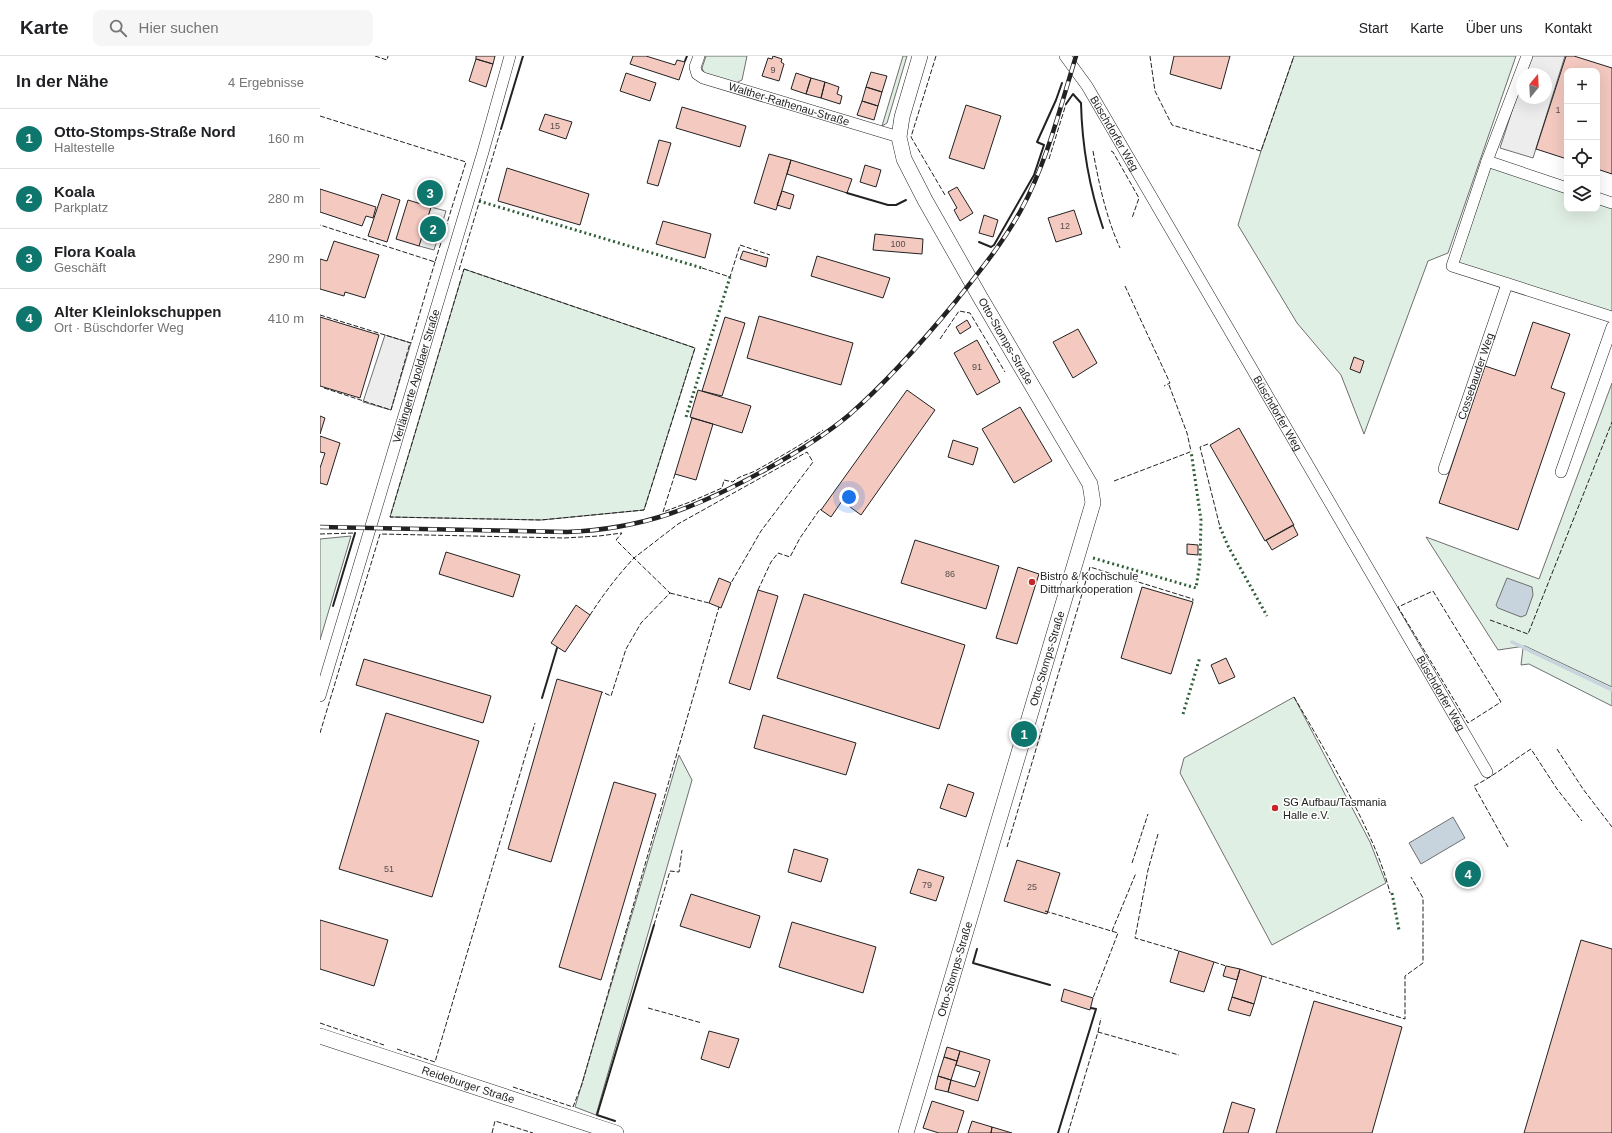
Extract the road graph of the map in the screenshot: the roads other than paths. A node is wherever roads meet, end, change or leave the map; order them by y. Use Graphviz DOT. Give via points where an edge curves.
graph roads {
  1 [pos="510,56"];
  2 [pos="699,56"];
  3 [pos="920,56"];
  4 [pos="1065,56"];
  5 [pos="1527,56"];
  6 [pos="899,137"];
  7 [pos="1487,161"];
  8 [pos="1564,187"];
  9 [pos="1600,199"];
  10 [pos="1612,203"];
  11 [pos="1507,284"];
  12 [pos="1612,317"];
  13 [pos="1612,327"];
  14 [pos="1444,469"];
  15 [pos="1562,472"];
  16 [pos="320,696"];
  17 [pos="1487,772"];
  18 [pos="320,1036"];
  19 [pos="616,1133"];
  20 [pos="906,1133"];
  1 -- 16 [label="street, Verlängerte Apoldaer Straße"];
  2 -- 6 [label="street, Walther-Rathenau-Straße" via="695,67 697,74 702,78"];
  3 -- 6 [label="street, Otto-Stomps-Straße" via="902,117"];
  4 -- 17 [label="street, Büschdorfer Weg" via="1087,86"];
  5 -- 7 [label="street"];
  6 -- 20 [label="street, Otto-Stomps-Straße" via="904,158 924,200 1090,484 1093,503"];
  7 -- 8 [label="street"];
  7 -- 11 [label="street" via="1452,266"];
  9 -- 10 [label="street"];
  11 -- 12 [label="street"];
  11 -- 14 [label="street, Cossebauder Weg"];
  13 -- 15 [label="street"];
  18 -- 19 [label="street, Reideburger Straße"];
}
